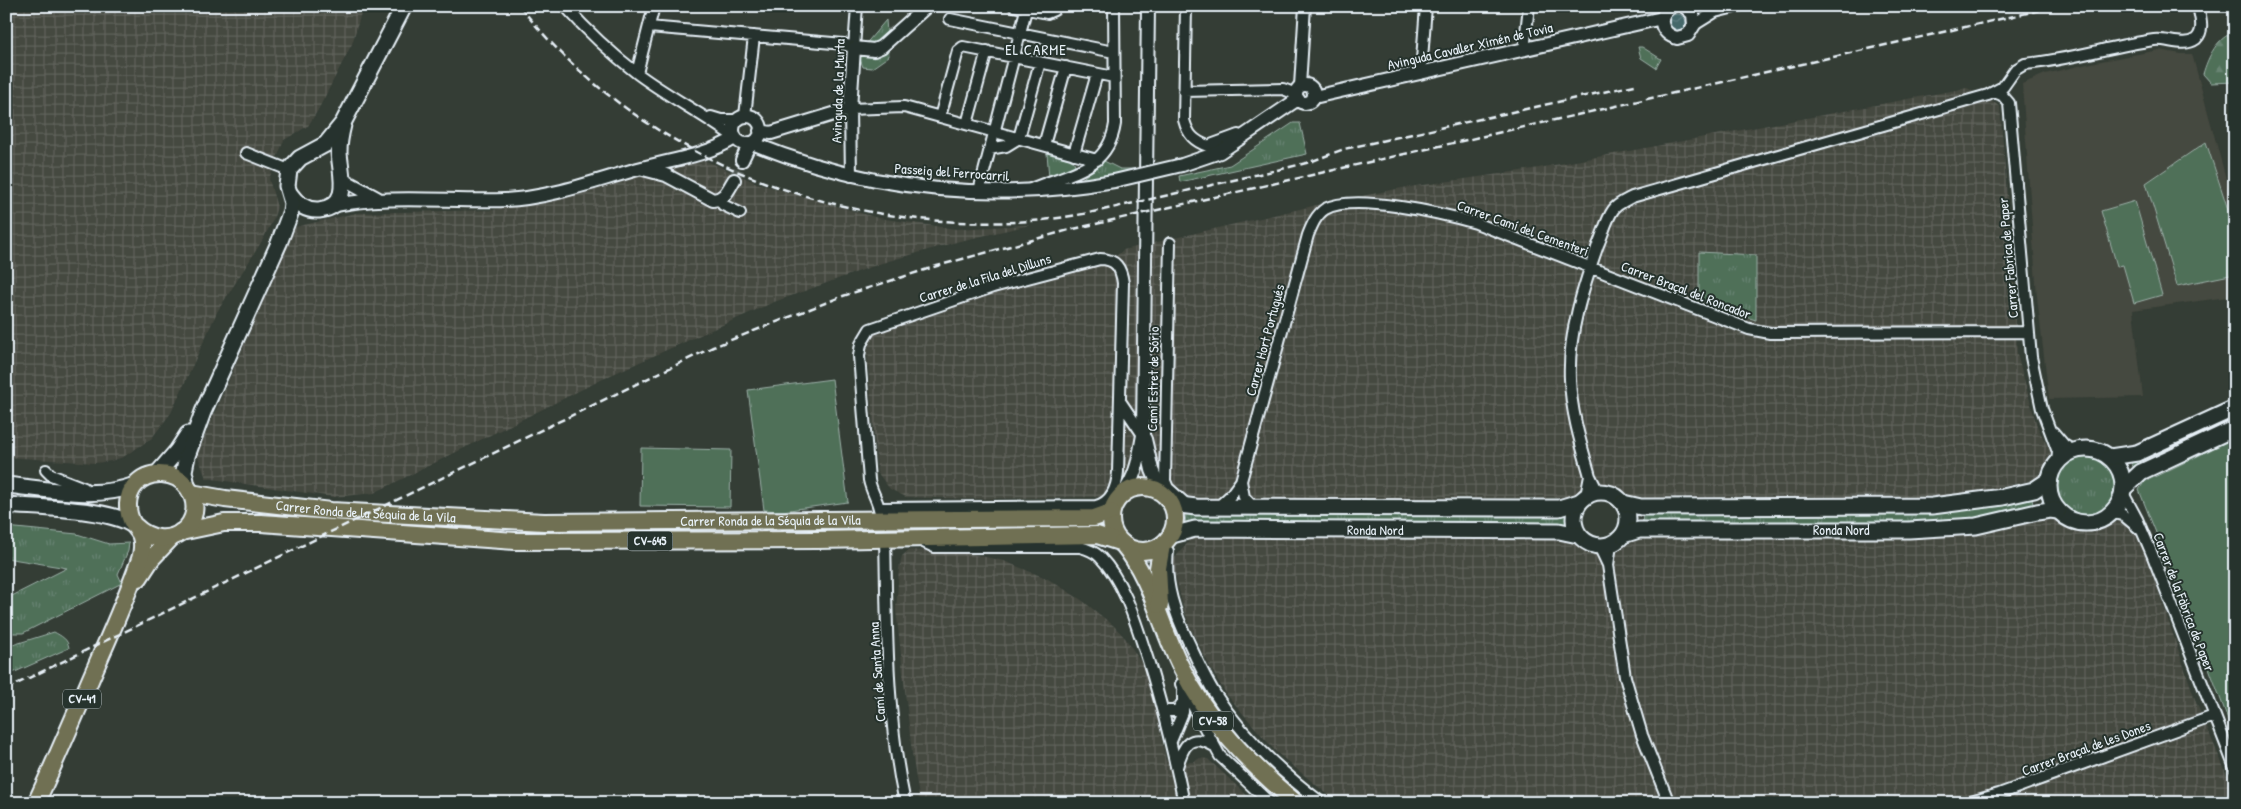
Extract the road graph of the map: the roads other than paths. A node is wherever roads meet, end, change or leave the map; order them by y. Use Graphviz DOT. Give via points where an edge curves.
graph roads {
  1 [pos="404,6"];
  2 [pos="565,6"];
  3 [pos="654,6"];
  4 [pos="857,6"];
  5 [pos="926,6"];
  6 [pos="1014,6"];
  7 [pos="1114,6"];
  8 [pos="1186,6"];
  9 [pos="1305,6"];
  10 [pos="1426,6"];
  11 [pos="1528,6"];
  12 [pos="1684,6"];
  13 [pos="1739,6"];
  14 [pos="2198,6"];
  15 [pos="1027,8"];
  16 [pos="1055,8"];
  17 [pos="1149,8"];
  18 [pos="1667,10"];
  19 [pos="950,19"];
  20 [pos="1694,26"];
  21 [pos="649,27"];
  22 [pos="1020,33"];
  23 [pos="754,36"];
  24 [pos="854,48"];
  25 [pos="1524,50"];
  26 [pos="987,51"];
  27 [pos="1114,52"];
  28 [pos="1014,57"];
  29 [pos="1040,62"];
  30 [pos="1066,67"];
  31 [pos="637,73"];
  32 [pos="1421,73"];
  33 [pos="1097,74"];
  34 [pos="1114,77"];
  35 [pos="1184,91"];
  36 [pos="1994,92"];
  37 [pos="1298,93"];
  38 [pos="850,109"];
  39 [pos="705,116"];
  40 [pos="940,117"];
  41 [pos="741,118"];
  42 [pos="344,123"];
  43 [pos="967,124"];
  44 [pos="1253,130"];
  45 [pos="760,131"];
  46 [pos="994,131"];
  47 [pos="735,137"];
  48 [pos="1019,138"];
  49 [pos="751,143"];
  50 [pos="1044,145"];
  51 [pos="989,149"];
  52 [pos="246,153"];
  53 [pos="308,154"];
  54 [pos="1074,154"];
  55 [pos="693,156"];
  56 [pos="790,158"];
  57 [pos="742,160"];
  58 [pos="1097,160"];
  59 [pos="640,169"];
  60 [pos="289,170"];
  61 [pos="343,175"];
  62 [pos="666,176"];
  63 [pos="851,176"];
  64 [pos="734,180"];
  65 [pos="979,191"];
  66 [pos="1025,191"];
  67 [pos="290,194"];
  68 [pos="379,199"];
  69 [pos="720,200"];
  70 [pos="331,206"];
  71 [pos="313,210"];
  72 [pos="1324,210"];
  73 [pos="740,213"];
  74 [pos="279,243"];
  75 [pos="1170,243"];
  76 [pos="1590,267"];
  77 [pos="2027,332"];
  78 [pos="1120,401"];
  79 [pos="2235,408"];
  80 [pos="203,412"];
  81 [pos="2050,428"];
  82 [pos="2235,428"];
  83 [pos="1143,432"];
  84 [pos="2074,451"];
  85 [pos="2110,457"];
  86 [pos="2057,463"];
  87 [pos="46,470"];
  88 [pos="157,474"];
  89 [pos="2049,480"];
  90 [pos="1241,481"];
  91 [pos="6,485"];
  92 [pos="135,485"];
  93 [pos="189,490"];
  94 [pos="2123,490"];
  95 [pos="87,492"];
  96 [pos="1123,494"];
  97 [pos="1588,497"];
  98 [pos="1174,501"];
  99 [pos="1623,503"];
  100 [pos="6,505"];
  101 [pos="1053,506"];
  102 [pos="1218,507"];
  103 [pos="1253,508"];
  104 [pos="1106,509"];
  105 [pos="2058,511"];
  106 [pos="2113,513"];
  107 [pos="881,514"];
  108 [pos="1068,518"];
  109 [pos="134,526"];
  110 [pos="2141,530"];
  111 [pos="176,535"];
  112 [pos="1578,535"];
  113 [pos="1623,535"];
  114 [pos="916,537"];
  115 [pos="885,538"];
  116 [pos="1168,539"];
  117 [pos="1121,542"];
  118 [pos="1605,546"];
  119 [pos="127,595"];
  120 [pos="1153,601"];
  121 [pos="1161,617"];
  122 [pos="1182,687"];
  123 [pos="1184,699"];
  124 [pos="1164,711"];
  125 [pos="2214,716"];
  126 [pos="1171,741"];
  127 [pos="1214,746"];
  128 [pos="1176,768"];
  129 [pos="2235,768"];
  130 [pos="36,803"];
  131 [pos="905,803"];
  132 [pos="1184,803"];
  133 [pos="1270,803"];
  134 [pos="1296,803"];
  135 [pos="1322,803"];
  136 [pos="1669,803"];
  137 [pos="1967,803"];
  1 -- 42 [label="main road"];
  2 -- 31 [label="street, Passeig del Ferrocarril"];
  3 -- 21 [label="street"];
  4 -- 24 [label="street, Avinguda de la Murta"];
  5 -- 24 [label="street" via="881,48"];
  6 -- 15 [label="street"];
  7 -- 27 [label="street"];
  8 -- 35 [label="street"];
  9 -- 37 [label="street"];
  10 -- 32 [label="street"];
  11 -- 25 [label="street"];
  12 -- 20 [label="street" via="1693,14"];
  13 -- 20 [label="street" via="1715,12"];
  14 -- 36 [label="street" via="2201,22 2198,36 2188,42 2154,40 2025,64"];
  15 -- 16 [label="street" via="1048,13"];
  15 -- 22 [label="street"];
  17 -- 83 [label="street"];
  18 -- 20 [label="street" via="1663,29 1666,34 1677,38 1688,35"];
  18 -- 25 [label="street, Avinguda Cavaller Ximén de Tovia"];
  19 -- 22 [label="street"];
  21 -- 23 [label="street"];
  21 -- 31 [label="street"];
  22 -- 27 [label="street"];
  22 -- 28 [label="street"];
  23 -- 24 [label="street" via="844,44"];
  23 -- 41 [label="street"];
  24 -- 38 [label="street, Avinguda de la Murta"];
  25 -- 32 [label="street, Avinguda Cavaller Ximén de Tovia"];
  26 -- 28 [label="street"];
  26 -- 40 [label="street" via="961,48 958,52"];
  26 -- 43 [label="street"];
  27 -- 34 [label="street"];
  28 -- 29 [label="street"];
  28 -- 46 [label="street"];
  29 -- 30 [label="street"];
  29 -- 48 [label="street"];
  30 -- 33 [label="street"];
  30 -- 50 [label="street"];
  31 -- 39 [label="street, Passeig del Ferrocarril"];
  32 -- 37 [label="street, Avinguda Cavaller Ximén de Tovia" via="1314,97 1306,103"];
  33 -- 34 [label="street"];
  33 -- 54 [label="street"];
  34 -- 58 [label="street" via="1114,132"];
  35 -- 37 [label="street" via="1283,89"];
  35 -- 44 [label="street" via="1184,120 1188,134 1198,142 1208,146"];
  36 -- 76 [label="street" via="1621,202 1612,211"];
  36 -- 77 [label="street, Carrer Fabrica de Paper" via="2009,103"];
  37 -- 44 [label="street"];
  38 -- 40 [label="street" via="904,107"];
  38 -- 45 [label="street" via="771,133"];
  38 -- 63 [label="street, Avinguda de la Murta"];
  39 -- 41 [label="street, Passeig del Ferrocarril" via="721,120"];
  39 -- 47 [label="street, Passeig del Ferrocarril"];
  40 -- 43 [label="street"];
  41 -- 45 [label="street, Passeig del Ferrocarril" via="757,120"];
  41 -- 47 [label="street" via="732,128"];
  42 -- 53 [label="main road" via="326,144"];
  42 -- 61 [label="main road" via="339,152"];
  43 -- 46 [label="street"];
  44 -- 66 [label="street, Passeig del Ferrocarril, bridge" via="1220,152 1182,165 1114,181"];
  45 -- 49 [label="street" via="758,138"];
  45 -- 56 [label="street, Passeig del Ferrocarril"];
  46 -- 48 [label="street"];
  46 -- 51 [label="street"];
  47 -- 49 [label="street, Passeig del Ferrocarril" via="742,143"];
  47 -- 55 [label="street" via="726,144"];
  48 -- 50 [label="street"];
  48 -- 51 [label="street" via="1006,146"];
  49 -- 56 [label="street, Passeig del Ferrocarril"];
  49 -- 57 [label="street"];
  50 -- 54 [label="street"];
  51 -- 65 [label="street"];
  52 -- 60 [label="street"];
  53 -- 60 [label="main road"];
  53 -- 61 [label="main road" via="331,158"];
  54 -- 58 [label="street"];
  55 -- 59 [label="street"];
  55 -- 62 [label="street" via="690,162 670,168"];
  56 -- 63 [label="street, Passeig del Ferrocarril"];
  58 -- 66 [label="street"];
  59 -- 62 [label="street"];
  59 -- 68 [label="street" via="536,196 508,200"];
  60 -- 67 [label="main road"];
  61 -- 68 [label="street"];
  61 -- 70 [label="main road" via="341,195"];
  62 -- 69 [label="street" via="712,200"];
  63 -- 65 [label="street, Passeig del Ferrocarril" via="906,186"];
  64 -- 69 [label="street"];
  65 -- 66 [label="street, Passeig del Ferrocarril"];
  67 -- 71 [label="main road" via="303,208"];
  67 -- 74 [label="main road" via="292,203"];
  68 -- 70 [label="street"];
  69 -- 73 [label="street" via="723,205"];
  70 -- 71 [label="main road"];
  71 -- 74 [label="main road" via="301,217"];
  72 -- 76 [label="street, Carrer Camí del Cementeri" via="1342,204 1372,204 1452,216"];
  72 -- 90 [label="street, Carrer Hort Portugués" via="1308,234"];
  74 -- 80 [label="main road"];
  75 -- 98 [label="street, Camí Estret de Sório" via="1165,481"];
  76 -- 77 [label="street, Carrer Braçal del Roncador" via="1749,330 1770,333"];
  76 -- 97 [label="street, Carrer Camí del Cementeri" via="1574,323 1569,364 1573,410 1590,476"];
  77 -- 81 [label="street, Carrer Fabrica de Paper" via="2035,380"];
  78 -- 83 [label="street"];
  78 -- 104 [label="street" via="1117,484 1106,501"];
  78 -- 107 [label="street, Carrer de la Fila del Dilluns" via="1123,283 1120,269 1114,262 1100,259 993,287 884,323 867,333 859,356 869,480"];
  79 -- 85 [label="main road" via="2137,454"];
  80 -- 88 [label="main road" via="177,452"];
  80 -- 93 [label="main road" via="184,471"];
  81 -- 84 [label="street, Carrer Fabrica de Paper" via="2064,445"];
  81 -- 86 [label="street, Carrer Fabrica de Paper" via="2058,452"];
  82 -- 94 [label="main road" via="2141,472"];
  83 -- 96 [label="street" via="1135,474"];
  83 -- 98 [label="street" via="1152,470"];
  84 -- 85 [label="main road" via="2099,451"];
  84 -- 86 [label="main road"];
  85 -- 94 [label="main road" via="2120,471"];
  86 -- 89 [label="main road"];
  87 -- 95 [label="street"];
  88 -- 92 [label="main road"];
  88 -- 93 [label="main road, CV-645" via="174,476"];
  89 -- 99 [label="main road, Ronda Nord" via="2034,490 2003,497 1932,506 1641,508"];
  89 -- 105 [label="main road" via="2050,497"];
  90 -- 102 [label="street, Carrer Hort Portugués"];
  90 -- 103 [label="street" via="1244,497"];
  91 -- 95 [label="main road"];
  92 -- 95 [label="main road" via="125,489"];
  92 -- 109 [label="main road" via="128,505"];
  93 -- 107 [label="main road, Carrer Ronda de la Séquia de la Vila / CV-645" via="221,499 331,511 498,520 584,522"];
  93 -- 111 [label="main road" via="194,512 191,521"];
  94 -- 106 [label="main road"];
  94 -- 110 [label="street, Carrer de la Fàbrica de Paper"];
  96 -- 98 [label="main road" via="1142,486 1153,488"];
  96 -- 104 [label="main road"];
  97 -- 99 [label="main road" via="1608,493"];
  97 -- 103 [label="main road, Ronda Nord" via="1559,508"];
  97 -- 112 [label="main road" via="1573,519"];
  98 -- 102 [label="main road, Ronda Nord"];
  98 -- 116 [label="main road" via="1175,525"];
  99 -- 113 [label="main road" via="1628,519"];
  100 -- 109 [label="main road, CV-645" via="102,514 122,518"];
  101 -- 104 [label="street, Carrer Ronda de la Séquia de la Vila"];
  101 -- 107 [label="street, Carrer Ronda de la Séquia de la Vila"];
  101 -- 108 [label="street"];
  102 -- 103 [label="main road, Ronda Nord"];
  104 -- 108 [label="main road, Carrer Ronda de la Séquia de la Vila / CV-645" via="1094,518"];
  104 -- 117 [label="main road" via="1113,533"];
  105 -- 106 [label="main road" via="2070,520 2085,524 2095,523"];
  105 -- 113 [label="main road, Ronda Nord" via="2044,511 1976,526 1639,530"];
  106 -- 110 [label="street, Carrer de la Fàbrica de Paper" via="2123,515"];
  107 -- 108 [label="main road, Carrer Ronda de la Séquia de la Vila / CV-645"];
  109 -- 111 [label="main road, CV-645" via="151,538 161,540"];
  109 -- 119 [label="main road, CV-41" via="142,538 141,554"];
  110 -- 125 [label="street, Carrer de la Fàbrica de Paper"];
  111 -- 115 [label="main road, Carrer Ronda de la Séquia de la Vila / CV-645" via="224,523 261,523 515,541"];
  111 -- 119 [label="main road, CV-41" via="152,558"];
  112 -- 116 [label="main road, Ronda Nord / CV-645" via="1560,531 1195,529"];
  112 -- 118 [label="main road, CV-645" via="1591,545"];
  113 -- 118 [label="main road"];
  114 -- 115 [label="main road, Carrer Ronda de la Séquia de la Vila / CV-645"];
  114 -- 117 [label="main road, Carrer Ronda de la Séquia de la Vila / CV-645" via="1097,535"];
  114 -- 124 [label="street, Carrer Ronda de la Séquia de la Vila" via="934,547 1072,547 1091,550 1100,557 1128,601"];
  115 -- 131 [label="street, Camí de Santa Anna" via="889,672"];
  116 -- 117 [label="main road, CV-645" via="1145,552"];
  116 -- 121 [label="main road, CV-58" via="1158,577"];
  116 -- 135 [label="street" via="1169,589 1177,616 1205,676 1224,707 1259,747"];
  117 -- 120 [label="main road, CV-58" via="1138,563"];
  118 -- 136 [label="street" via="1626,677 1642,735"];
  119 -- 130 [label="main road, CV-41"];
  120 -- 121 [label="main road, CV-58"];
  120 -- 122 [label="street" via="1162,636"];
  121 -- 134 [label="main road, CV-58" via="1181,667 1220,730 1260,773"];
  122 -- 123 [label="street"];
  122 -- 127 [label="street"];
  123 -- 124 [label="street" via="1177,711"];
  123 -- 126 [label="street" via="1182,717"];
  124 -- 126 [label="street"];
  125 -- 129 [label="street, Carrer de la Fàbrica de Paper"];
  125 -- 137 [label="street, Carrer Braçal de les Dones"];
  126 -- 128 [label="street"];
  127 -- 128 [label="street" via="1198,740 1190,742 1182,750"];
  127 -- 133 [label="street" via="1231,767"];
  128 -- 132 [label="street"];
}
